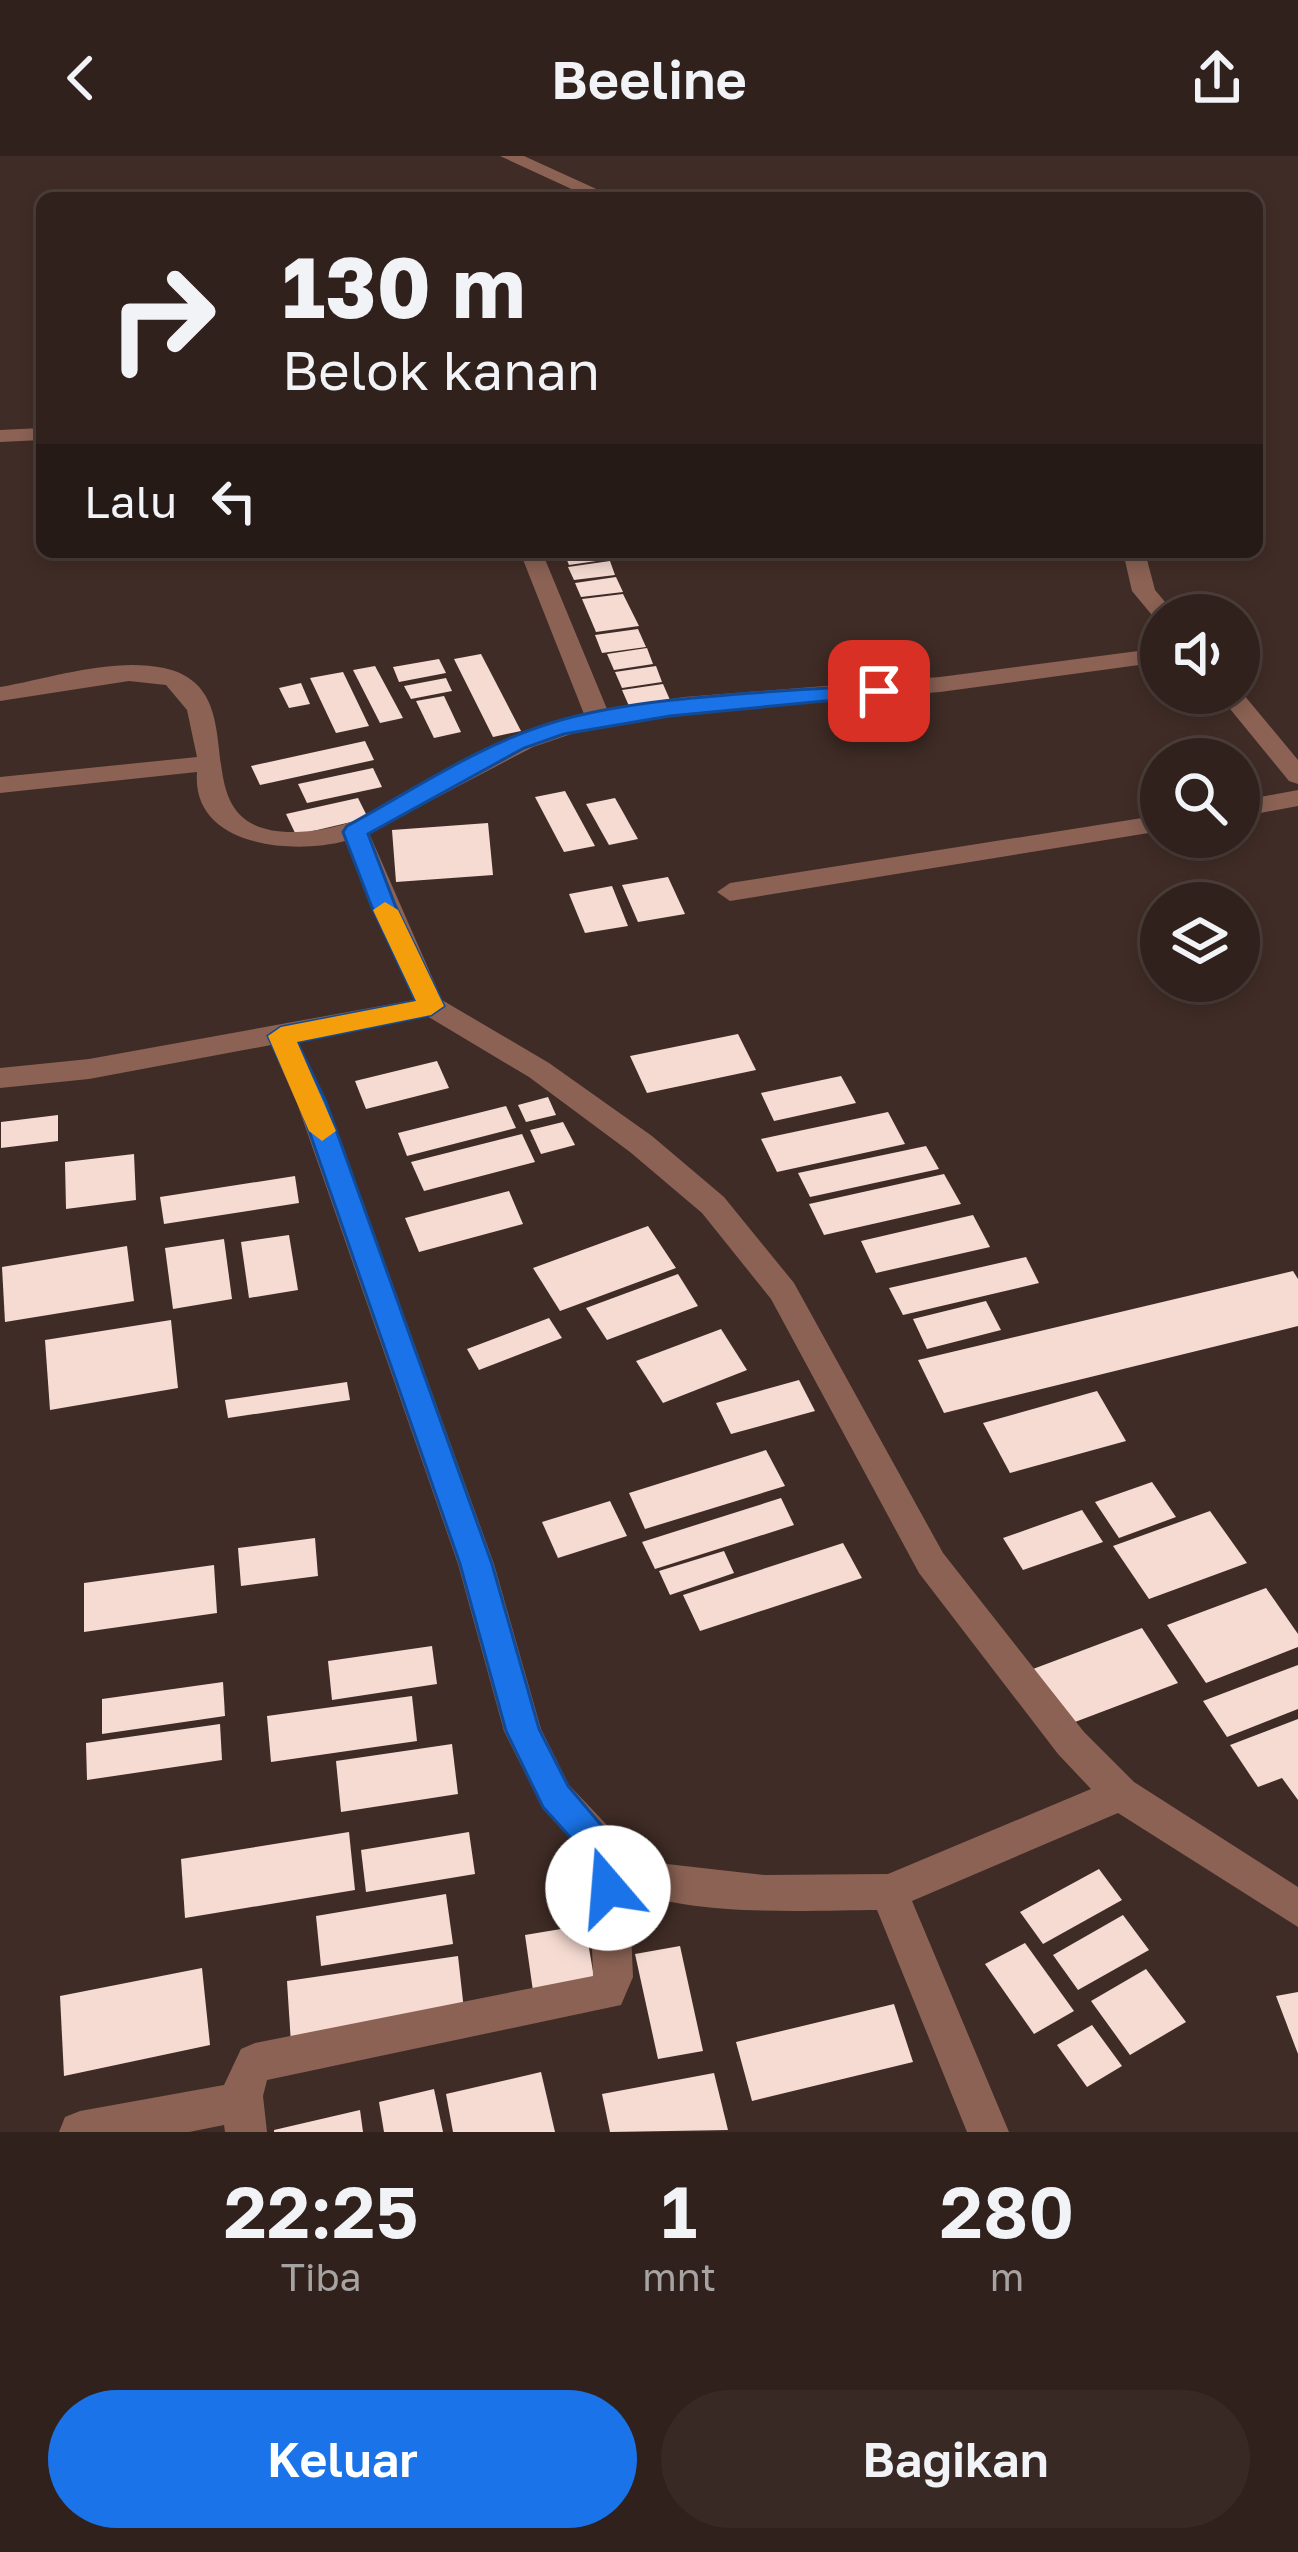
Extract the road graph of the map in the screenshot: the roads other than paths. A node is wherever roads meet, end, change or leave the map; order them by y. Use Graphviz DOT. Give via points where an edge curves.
graph roads {
  1 [pos="509,156"];
  2 [pos="593,192"];
  3 [pos="36,434"];
  4 [pos="0,436"];
  5 [pos="532,558"];
  6 [pos="1136,558"];
  7 [pos="1146,594"];
  8 [pos="1140,658"];
  9 [pos="0,694"];
  10 [pos="1246,714"];
  11 [pos="599,720"];
  12 [pos="210,763"];
  13 [pos="1298,776"];
  14 [pos="0,785"];
  15 [pos="1298,798"];
  16 [pos="1260,805"];
  17 [pos="1140,826"];
  18 [pos="355,832"];
  19 [pos="730,892"];
  20 [pos="431,1006"];
  21 [pos="281,1036"];
  22 [pos="0,1078"];
  23 [pos="1121,1794"];
  24 [pos="608,1853"];
  25 [pos="889,1892"];
  26 [pos="1298,1909"];
  27 [pos="243,2117"];
  28 [pos="80,2132"];
  29 [pos="988,2132"];
  1 -- 2 [label="street"];
  3 -- 4 [label="street"];
  5 -- 11 [label="street"];
  6 -- 7 [label="street"];
  8 -- 11 [label="street"];
  9 -- 12 [label="street" via="162,675 186,687 206,725"];
  10 -- 13 [label="street"];
  11 -- 18 [label="street" via="516,743"];
  12 -- 14 [label="street"];
  12 -- 18 [label="street" via="210,793 249,831 302,841"];
  15 -- 16 [label="street"];
  17 -- 19 [label="street"];
  18 -- 20 [label="street"];
  20 -- 21 [label="street"];
  20 -- 23 [label="street" via="539,1070 713,1205 783,1291 931,1564"];
  21 -- 22 [label="street"];
  21 -- 24 [label="street" via="312,1102 476,1564 523,1731 556,1796"];
  23 -- 25 [label="street"];
  23 -- 26 [label="street"];
  24 -- 25 [label="street" via="652,1880 765,1893"];
  24 -- 27 [label="street" via="607,1992 255,2063 245,2076"];
  25 -- 29 [label="street"];
  27 -- 28 [label="street"];
}
